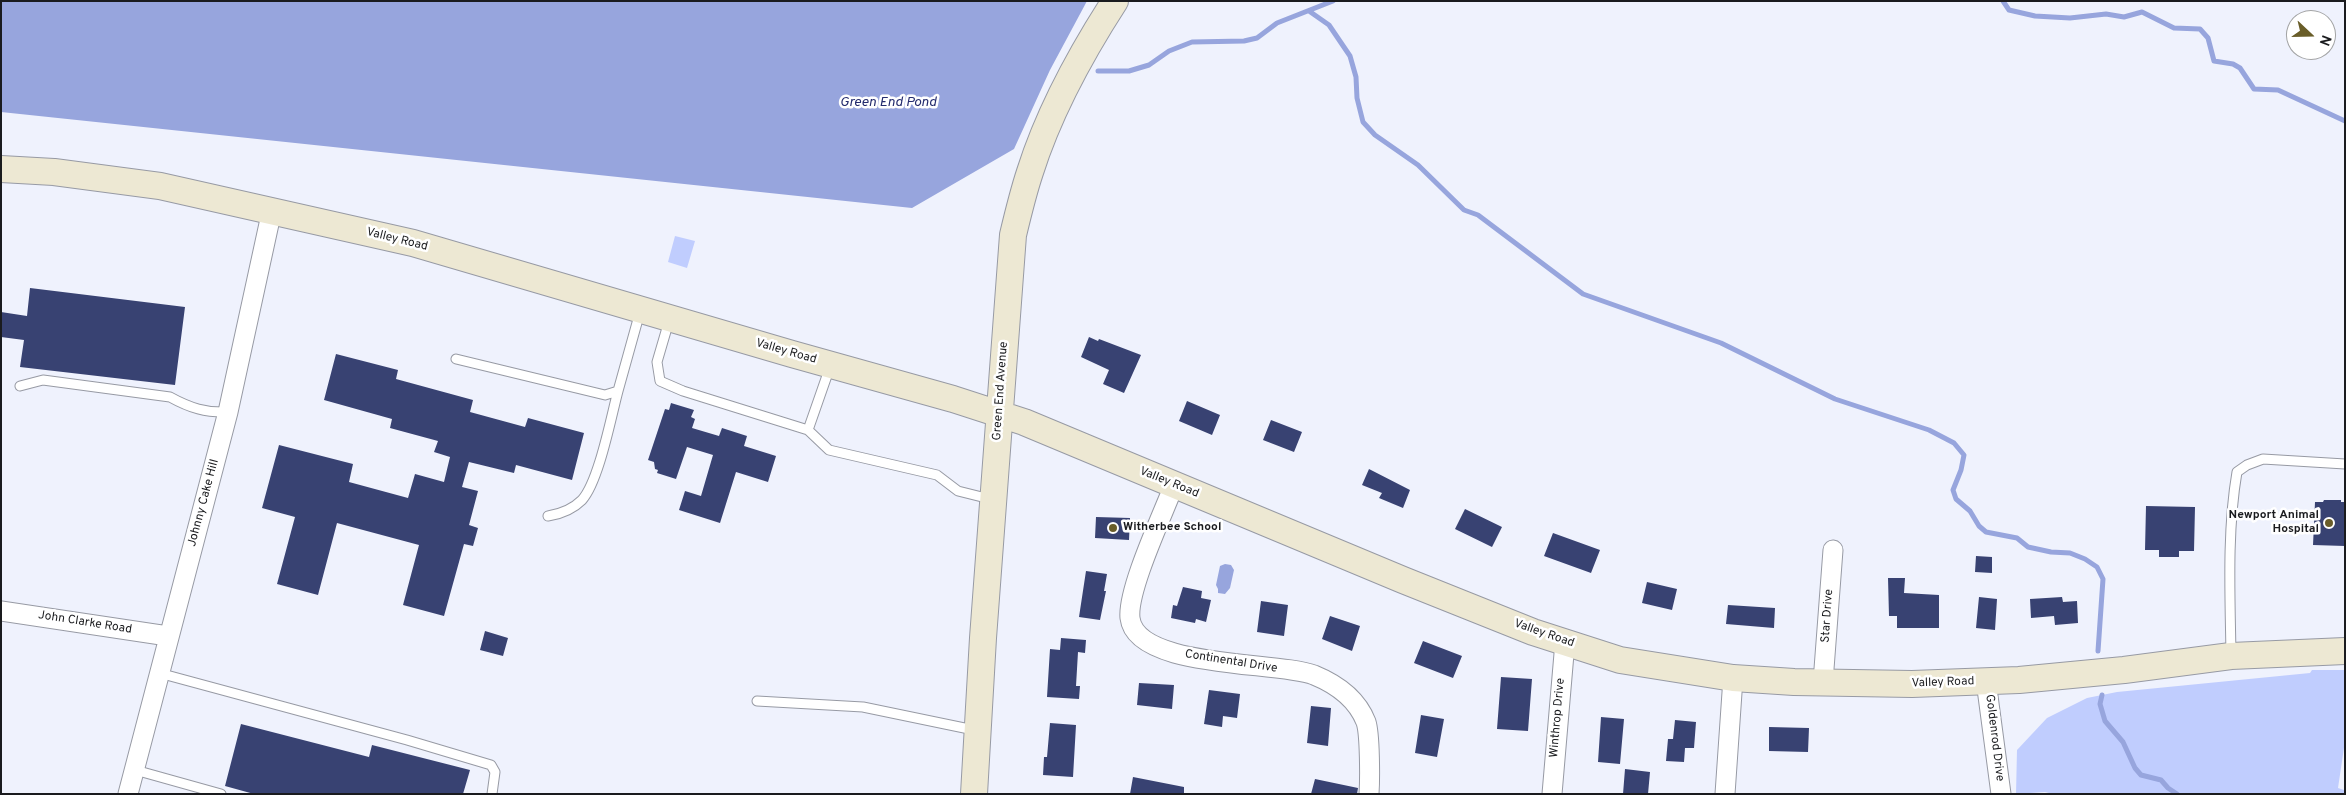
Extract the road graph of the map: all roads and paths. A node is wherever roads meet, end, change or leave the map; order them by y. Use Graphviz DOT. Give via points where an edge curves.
graph roads {
  1 [pos="1112,4"];
  2 [pos="1,169"];
  3 [pos="272,210"];
  4 [pos="641,310"];
  5 [pos="670,318"];
  6 [pos="456,359"];
  7 [pos="831,365"];
  8 [pos="20,386"];
  9 [pos="618,391"];
  10 [pos="228,412"];
  11 [pos="999,414"];
  12 [pos="808,430"];
  13 [pos="2345,464"];
  14 [pos="1174,485"];
  15 [pos="993,500"];
  16 [pos="548,516"];
  17 [pos="1833,550"];
  18 [pos="1,611"];
  19 [pos="168,636"];
  20 [pos="1564,642"];
  21 [pos="2345,651"];
  22 [pos="2231,656"];
  23 [pos="159,673"];
  24 [pos="1733,678"];
  25 [pos="1986,681"];
  26 [pos="1823,682"];
  27 [pos="757,701"];
  28 [pos="977,730"];
  29 [pos="135,770"];
  30 [pos="128,794"];
  31 [pos="221,794"];
  32 [pos="492,794"];
  33 [pos="974,794"];
  34 [pos="1369,794"];
  35 [pos="1552,794"];
  36 [pos="1726,794"];
  37 [pos="2001,794"];
  1 -- 11 [label="main road, Green End Avenue" via="1053,115 1030,171 1012,235"];
  2 -- 3 [label="main road, Valley Road" via="54,172 160,186"];
  3 -- 4 [label="main road, Valley Road" via="413,243"];
  3 -- 10 [label="street, Johnny Cake Hill"];
  4 -- 5 [label="main road, Valley Road"];
  4 -- 9 [label="lane"];
  5 -- 7 [label="main road, Valley Road"];
  5 -- 12 [label="lane" via="657,362 660,381 682,391"];
  6 -- 9 [label="lane" via="605,394"];
  7 -- 11 [label="main road, Valley Road"];
  7 -- 12 [label="lane"];
  8 -- 10 [label="lane" via="43,380 170,397 185,406 209,413"];
  9 -- 16 [label="lane" via="592,484 583,499 572,508"];
  10 -- 19 [label="street, Johnny Cake Hill"];
  11 -- 14 [label="main road, Valley Road"];
  11 -- 15 [label="main road, Green End Avenue"];
  12 -- 15 [label="lane" via="830,450 937,475 958,491"];
  13 -- 22 [label="lane" via="2263,459 2237,472 2230,595"];
  14 -- 20 [label="main road, Valley Road"];
  14 -- 34 [label="street, Continental Drive" via="1132,593 1130,618 1136,631 1150,643 1179,654 1219,663 1312,674 1332,684 1352,698 1366,722"];
  15 -- 28 [label="main road, Green End Avenue"];
  17 -- 26 [label="street, Star Drive"];
  18 -- 19 [label="street, John Clarke Road"];
  19 -- 23 [label="street, Johnny Cake Hill"];
  20 -- 24 [label="main road, Valley Road" via="1620,660"];
  20 -- 35 [label="street, Winthrop Drive"];
  21 -- 22 [label="main road, Valley Road"];
  22 -- 25 [label="main road, Valley Road" via="2124,670"];
  23 -- 29 [label="street, Johnny Cake Hill"];
  23 -- 32 [label="lane" via="491,765 495,772"];
  24 -- 26 [label="main road, Valley Road"];
  24 -- 36 [label="street"];
  25 -- 26 [label="main road, Valley Road" via="1912,684"];
  25 -- 37 [label="street, Goldenrod Drive"];
  27 -- 28 [label="lane" via="863,707"];
  28 -- 33 [label="main road, Green End Avenue"];
  29 -- 30 [label="street, Johnny Cake Hill"];
  29 -- 31 [label="lane"];
}
